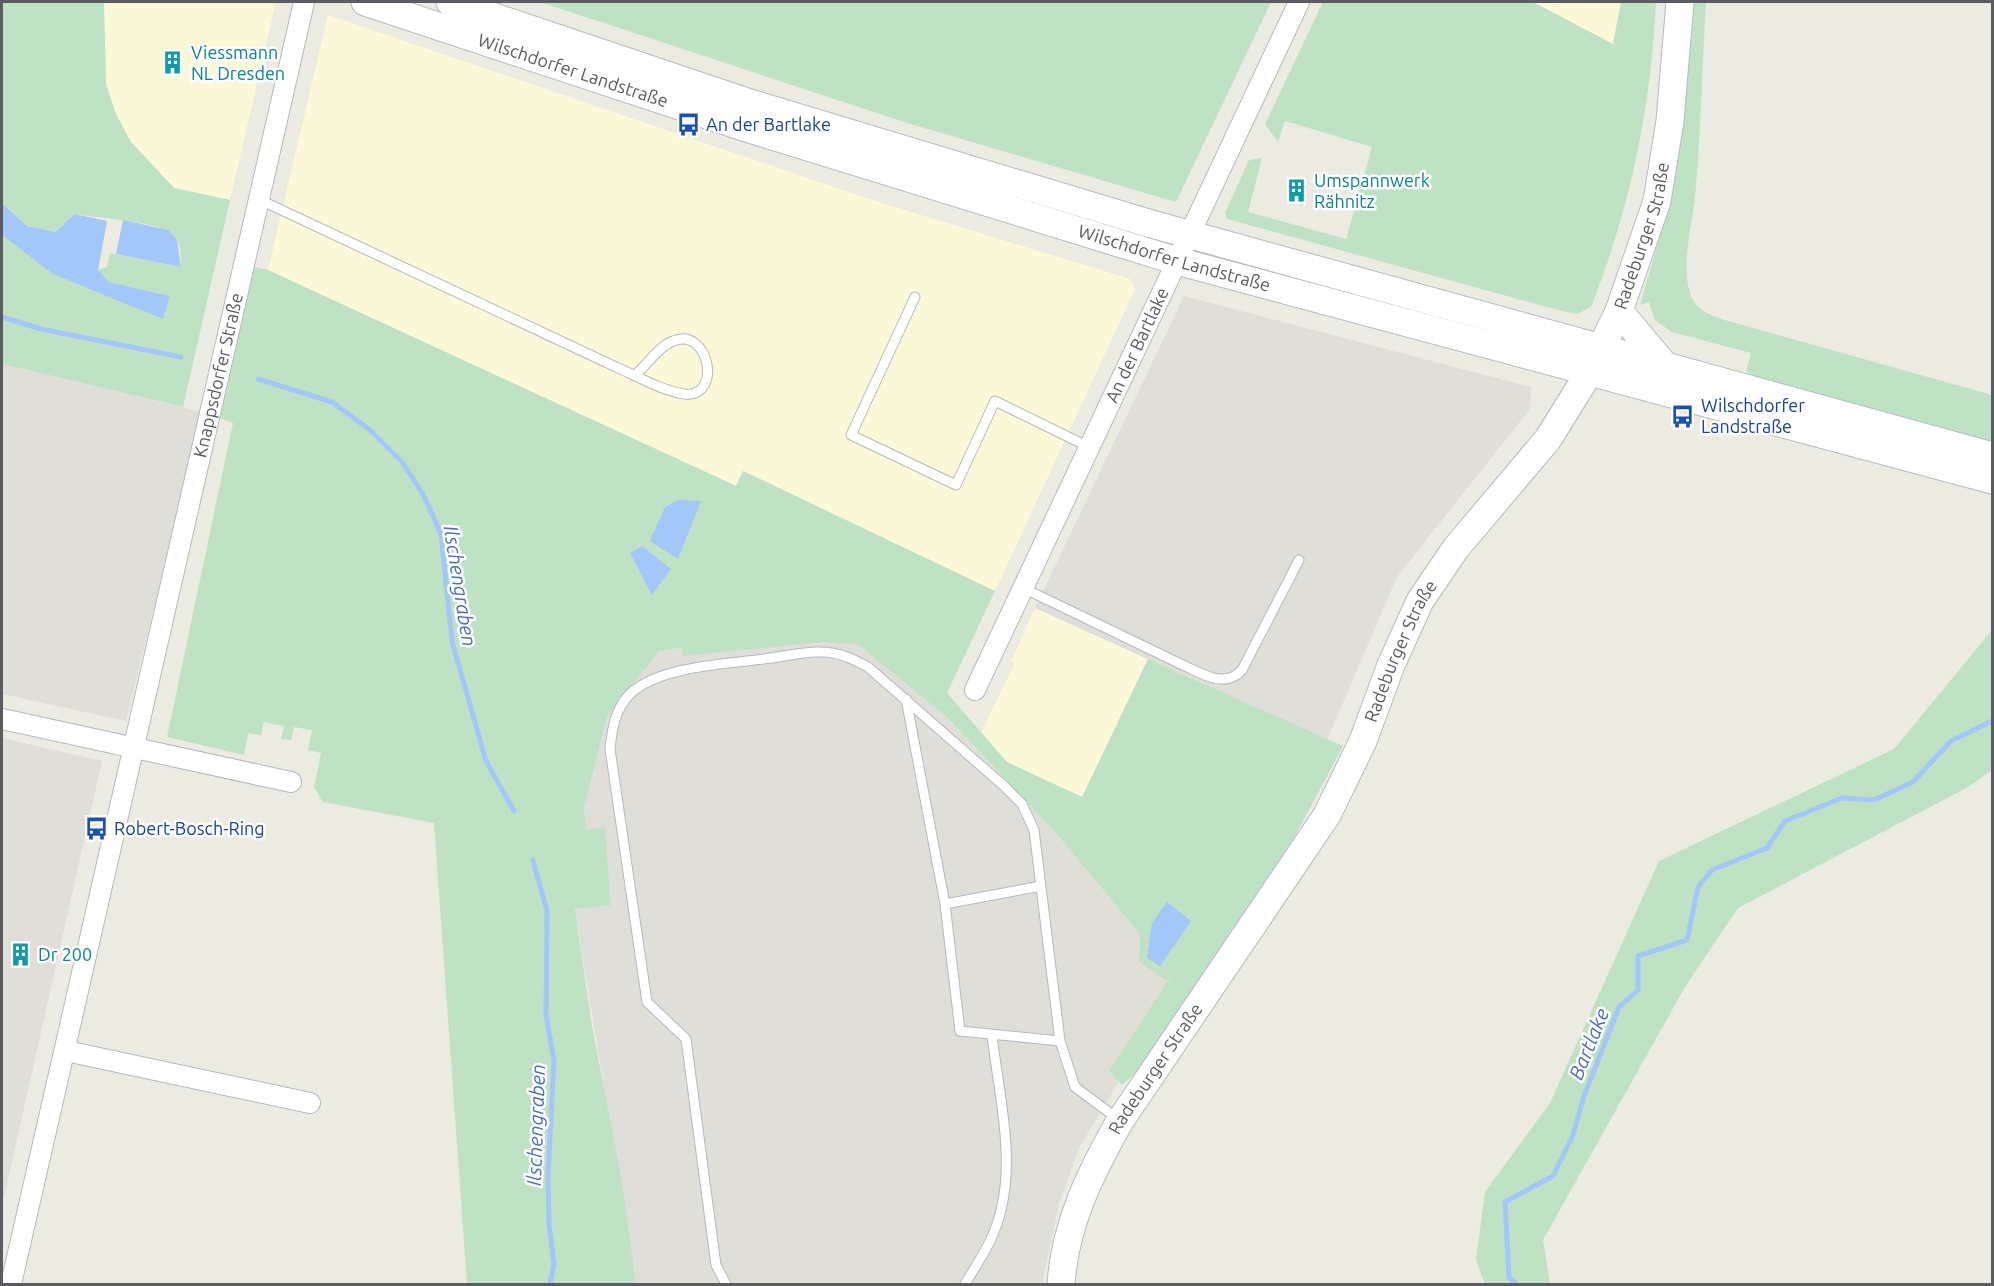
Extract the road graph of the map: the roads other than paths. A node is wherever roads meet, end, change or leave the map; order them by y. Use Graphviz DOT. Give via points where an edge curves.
graph roads {
  1 [pos="304,2"];
  2 [pos="366,2"];
  3 [pos="450,2"];
  4 [pos="1299,2"];
  5 [pos="1680,2"];
  6 [pos="258,199"];
  7 [pos="1189,235"];
  8 [pos="1177,261"];
  9 [pos="915,297"];
  10 [pos="1619,311"];
  11 [pos="1600,348"];
  12 [pos="1666,366"];
  13 [pos="1589,373"];
  14 [pos="636,375"];
  15 [pos="1089,447"];
  16 [pos="1992,456"];
  17 [pos="1992,480"];
  18 [pos="1299,560"];
  19 [pos="1023,588"];
  20 [pos="975,690"];
  21 [pos="906,699"];
  22 [pos="2,719"];
  23 [pos="132,749"];
  24 [pos="291,782"];
  25 [pos="1041,886"];
  26 [pos="945,904"];
  27 [pos="992,1036"];
  28 [pos="1060,1041"];
  29 [pos="66,1051"];
  30 [pos="310,1103"];
  31 [pos="1120,1121"];
  32 [pos="11,1284"];
  33 [pos="726,1284"];
  34 [pos="965,1284"];
  35 [pos="1061,1284"];
  1 -- 6 [label="street, Knappsdorfer Straße"];
  2 -- 8 [label="main road, Wilschdorfer Landstraße" via="742,127"];
  3 -- 7 [label="main road, Wilschdorfer Landstraße" via="750,103"];
  4 -- 7 [label="street, An der Bartlake"];
  5 -- 10 [label="main road, Radeburger Straße" via="1670,121 1657,201"];
  6 -- 14 [label="lane"];
  6 -- 23 [label="street, Knappsdorfer Straße"];
  7 -- 8 [label="street, An der Bartlake"];
  7 -- 11 [label="main road, Wilschdorfer Landstraße"];
  8 -- 13 [label="main road, Wilschdorfer Landstraße"];
  8 -- 15 [label="street, An der Bartlake"];
  9 -- 15 [label="lane" via="851,435 956,485 995,401"];
  10 -- 11 [label="main road, Radeburger Straße"];
  10 -- 12 [label="main road"];
  11 -- 12 [label="main road, Wilschdorfer Landstraße"];
  11 -- 13 [label="main road, Radeburger Straße"];
  12 -- 16 [label="main road, Wilschdorfer Landstraße"];
  13 -- 17 [label="main road, Wilschdorfer Landstraße"];
  13 -- 31 [label="main road, Radeburger Straße" via="1548,439 1429,586 1406,629 1363,741 1327,815"];
  14 -- 14 [label="lane" via="672,341 685,340 697,345 709,370 697,392 686,394"];
  15 -- 19 [label="street, An der Bartlake"];
  18 -- 19 [label="lane" via="1242,670 1222,679 1195,671"];
  19 -- 20 [label="street, An der Bartlake"];
  21 -- 25 [label="lane" via="1022,804 1034,830"];
  21 -- 26 [label="lane"];
  21 -- 33 [label="lane" via="868,667 845,655 820,652 691,669 654,680 630,694 614,722 610,749 647,1002 686,1039 716,1265"];
  22 -- 23 [label="street"];
  23 -- 24 [label="street"];
  23 -- 29 [label="street"];
  25 -- 26 [label="lane"];
  25 -- 28 [label="lane"];
  26 -- 27 [label="lane" via="960,1031"];
  27 -- 28 [label="lane"];
  27 -- 34 [label="lane" via="1008,1160 991,1240"];
  28 -- 31 [label="lane" via="1075,1087"];
  29 -- 30 [label="street"];
  29 -- 32 [label="street"];
  31 -- 35 [label="main road, Radeburger Straße" via="1090,1174 1074,1216"];
}
